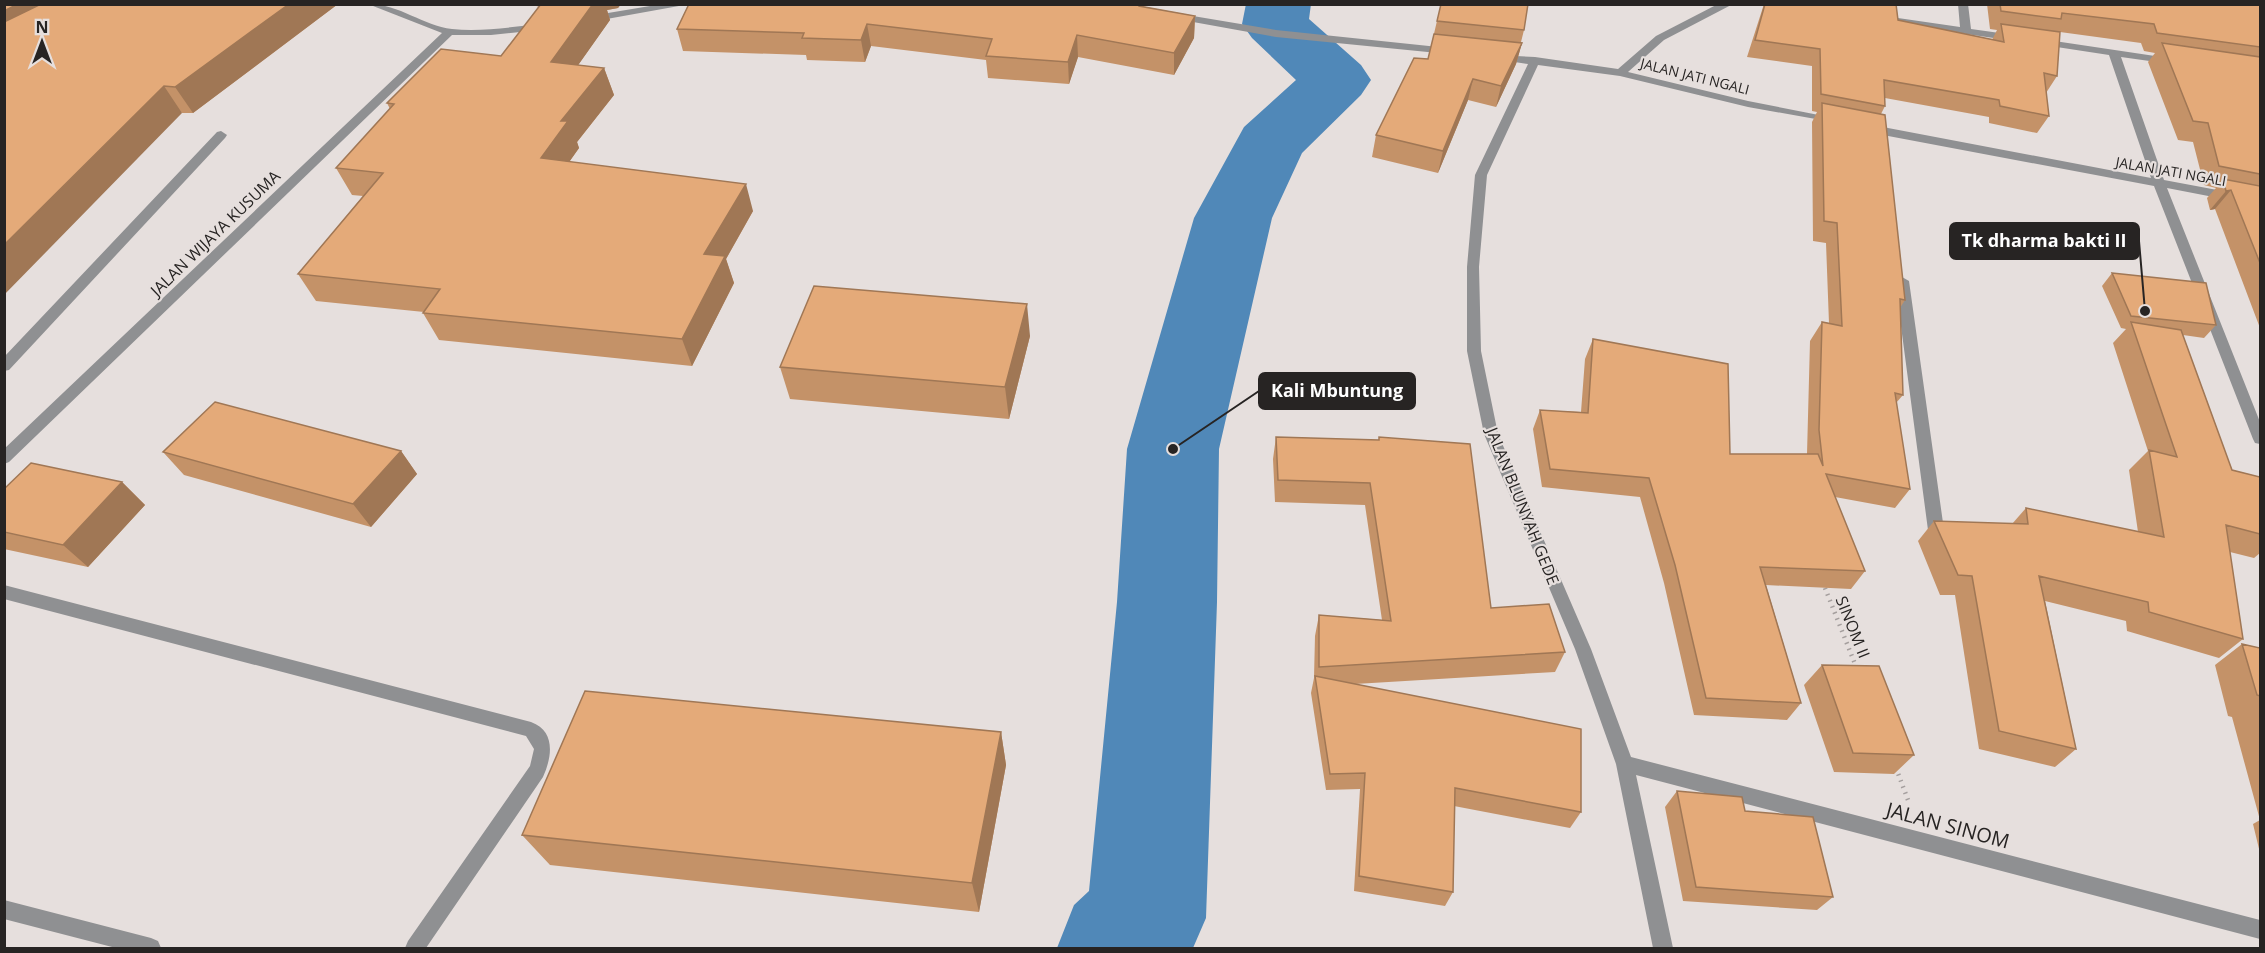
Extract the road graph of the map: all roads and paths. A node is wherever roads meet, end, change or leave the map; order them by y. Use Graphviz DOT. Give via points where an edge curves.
graph roads {
  1 [pos="373,4"];
  2 [pos="685,4"];
  3 [pos="1728,4"];
  4 [pos="1963,4"];
  5 [pos="1162,14"];
  6 [pos="1894,21"];
  7 [pos="576,22"];
  8 [pos="554,25"];
  9 [pos="1966,30"];
  10 [pos="449,32"];
  11 [pos="1464,53"];
  12 [pos="2114,53"];
  13 [pos="1488,56"];
  14 [pos="1535,60"];
  15 [pos="2181,62"];
  16 [pos="1620,73"];
  17 [pos="221,135"];
  18 [pos="2159,184"];
  19 [pos="2260,202"];
  20 [pos="1901,272"];
  21 [pos="4,366"];
  22 [pos="2260,439"];
  23 [pos="4,458"];
  24 [pos="1936,531"];
  25 [pos="1825,588"];
  26 [pos="4,592"];
  27 [pos="1860,676"];
  28 [pos="1625,764"];
  29 [pos="1895,765"];
  30 [pos="1925,842"];
  31 [pos="4,909"];
  32 [pos="2260,930"];
  33 [pos="152,948"];
  34 [pos="415,948"];
  35 [pos="1663,948"];
  1 -- 10 [label="street"];
  2 -- 7 [label="street"];
  3 -- 16 [label="street" via="1660,38"];
  4 -- 9 [label="street"];
  5 -- 11 [label="street" via="1334,40"];
  6 -- 9 [label="street"];
  8 -- 10 [label="street"];
  9 -- 12 [label="street"];
  10 -- 23 [label="street, JALAN WIJAYA KUSUMA"];
  12 -- 15 [label="street"];
  12 -- 18 [label="street"];
  13 -- 14 [label="street, JALAN JATI NGALI"];
  14 -- 16 [label="street, JALAN JATI NGALI"];
  14 -- 28 [label="street, JALAN BLUNYAH GEDE" via="1481,175 1473,267 1474,351 1491,434 1583,650"];
  16 -- 18 [label="street, JALAN JATI NGALI" via="1854,125 1883,137"];
  17 -- 21 [label="street"];
  18 -- 19 [label="street, JALAN JATI NGALI"];
  18 -- 22 [label="street"];
  20 -- 24 [label="street"];
  25 -- 27 [label="path, SINOM II"];
  26 -- 34 [label="street" via="531,730 541,740 543,755 537,771"];
  28 -- 30 [label="street, JALAN SINOM"];
  28 -- 35 [label="street, JALAN BLUNYAH GEDE"];
  29 -- 30 [label="path"];
  30 -- 32 [label="street, JALAN SINOM"];
  31 -- 33 [label="street"];
}
